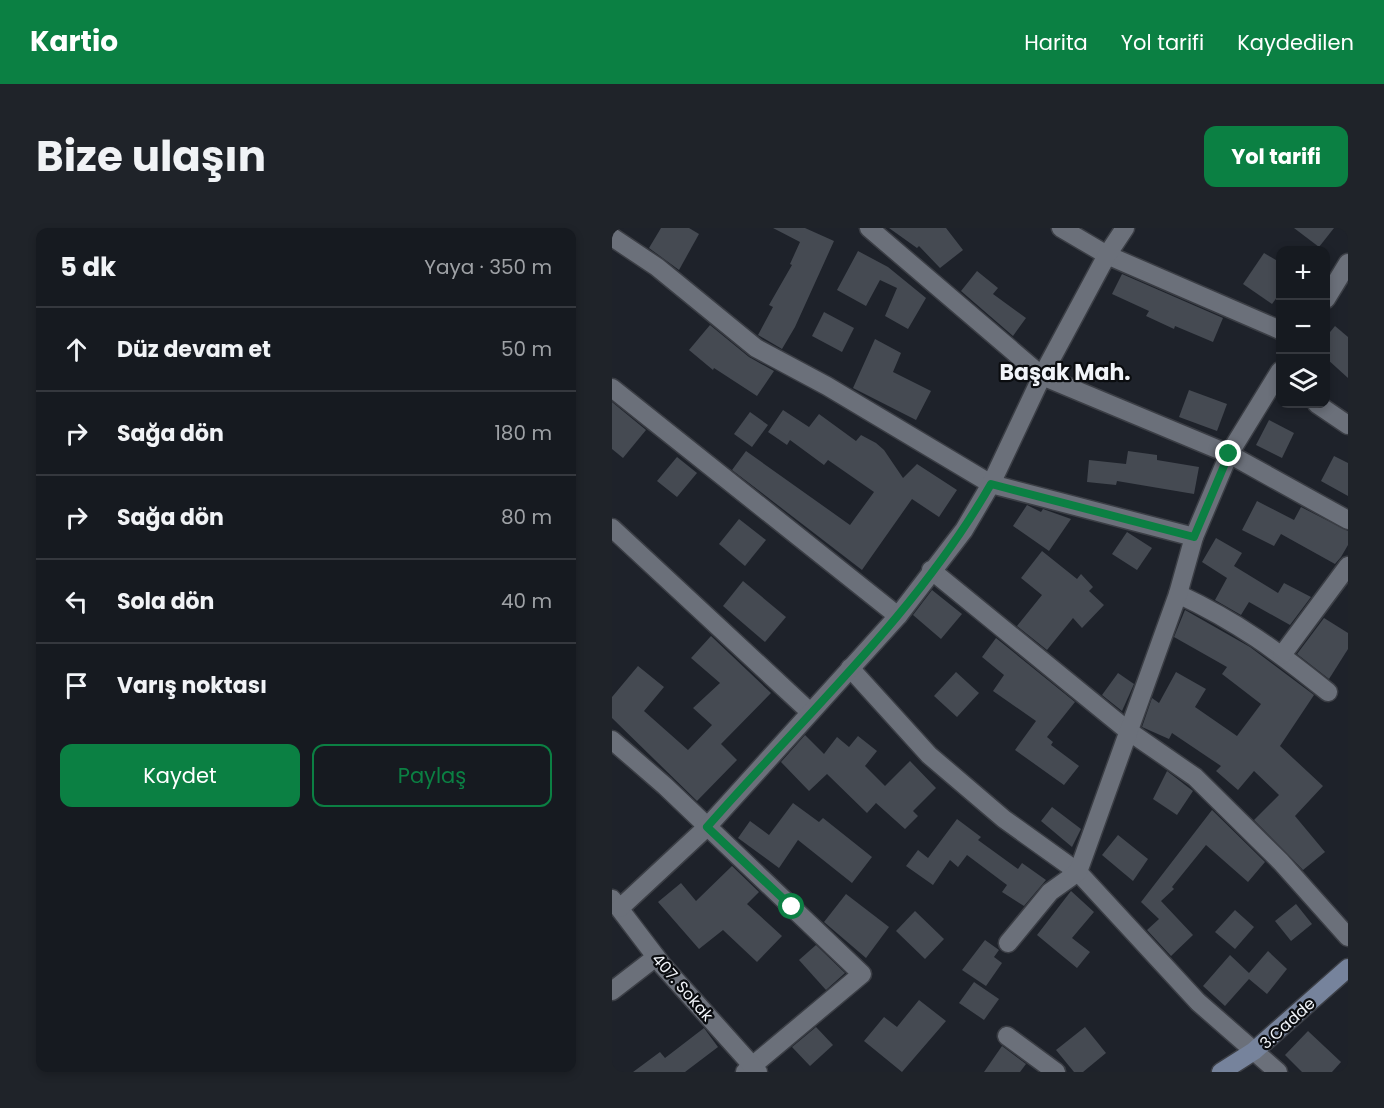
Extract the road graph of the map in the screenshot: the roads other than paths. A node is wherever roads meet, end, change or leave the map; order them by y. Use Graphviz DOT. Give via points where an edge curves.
graph roads {
  1 [pos="869,228"];
  2 [pos="1061,228"];
  3 [pos="1125,228"];
  4 [pos="612,237"];
  5 [pos="1107,255"];
  6 [pos="1348,264"];
  7 [pos="1330,293"];
  8 [pos="1276,328"];
  9 [pos="1042,376"];
  10 [pos="1276,380"];
  11 [pos="612,388"];
  12 [pos="1323,408"];
  13 [pos="1348,424"];
  14 [pos="1229,454"];
  15 [pos="991,484"];
  16 [pos="1348,520"];
  17 [pos="612,528"];
  18 [pos="1194,537"];
  19 [pos="1348,566"];
  20 [pos="931,570"];
  21 [pos="1178,594"];
  22 [pos="898,616"];
  23 [pos="1282,655"];
  24 [pos="850,668"];
  25 [pos="1328,692"];
  26 [pos="810,711"];
  27 [pos="1127,730"];
  28 [pos="612,740"];
  29 [pos="707,827"];
  30 [pos="1078,872"];
  31 [pos="616,903"];
  32 [pos="1348,938"];
  33 [pos="1008,943"];
  34 [pos="656,957"];
  35 [pos="1348,968"];
  36 [pos="612,991"];
  37 [pos="1007,1036"];
  38 [pos="1254,1052"];
  39 [pos="752,1070"];
  40 [pos="1056,1072"];
  41 [pos="1221,1072"];
  42 [pos="1278,1072"];
  1 -- 9 [label="street"];
  2 -- 5 [label="street"];
  3 -- 5 [label="street"];
  4 -- 15 [label="street" via="657,267 756,348"];
  5 -- 8 [label="street"];
  5 -- 9 [label="street"];
  6 -- 7 [label="street"];
  9 -- 14 [label="street"];
  9 -- 15 [label="street"];
  10 -- 14 [label="street"];
  11 -- 22 [label="street"];
  12 -- 13 [label="street"];
  14 -- 16 [label="street"];
  14 -- 18 [label="street"];
  15 -- 18 [label="street"];
  15 -- 20 [label="street" via="964,530"];
  17 -- 26 [label="street"];
  18 -- 21 [label="street"];
  19 -- 23 [label="street"];
  20 -- 22 [label="street"];
  20 -- 27 [label="street"];
  21 -- 23 [label="street" via="1236,624"];
  21 -- 27 [label="street"];
  22 -- 24 [label="street"];
  23 -- 25 [label="street"];
  24 -- 26 [label="street"];
  24 -- 30 [label="street" via="929,755 1004,819"];
  26 -- 29 [label="street"];
  27 -- 30 [label="street"];
  27 -- 32 [label="street" via="1195,777 1281,862"];
  28 -- 29 [label="street"];
  29 -- 31 [label="street"];
  29 -- 39 [label="street" via="862,974"];
  30 -- 33 [label="street" via="1050,892"];
  30 -- 38 [label="street" via="1198,1002"];
  31 -- 34 [label="street, 407. Sokak"];
  34 -- 36 [label="street"];
  34 -- 39 [label="street, 407. Sokak"];
  35 -- 38 [label="street, 3.Cadde"];
  37 -- 40 [label="street"];
  38 -- 41 [label="street, 3.Cadde"];
  38 -- 42 [label="street"];
}
